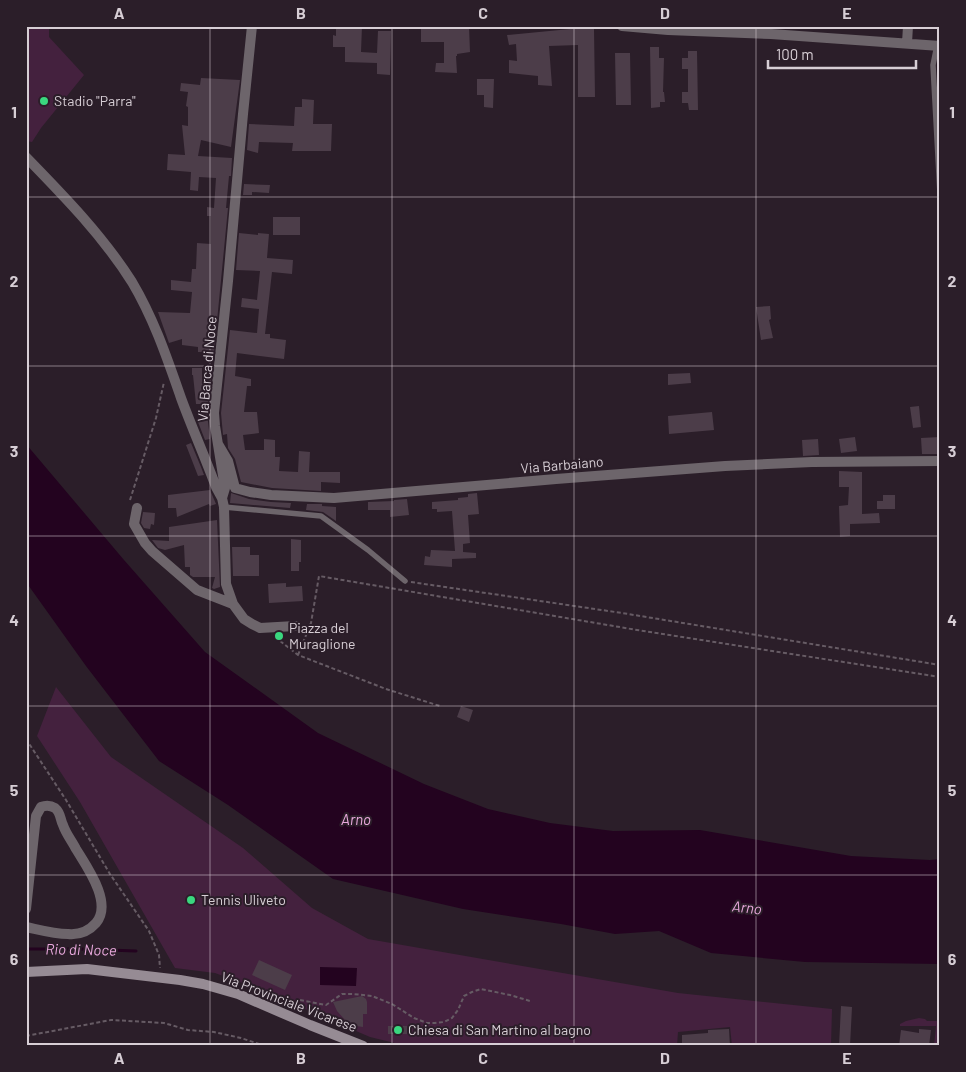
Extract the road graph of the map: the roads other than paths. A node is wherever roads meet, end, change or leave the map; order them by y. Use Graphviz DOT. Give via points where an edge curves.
graph roads {
  1 [pos="252,26"];
  2 [pos="622,26"];
  3 [pos="908,26"];
  4 [pos="907,43"];
  5 [pos="938,45"];
  6 [pos="26,157"];
  7 [pos="940,194"];
  8 [pos="218,444"];
  9 [pos="940,462"];
  10 [pos="223,503"];
  11 [pos="132,508"];
  12 [pos="405,581"];
  13 [pos="233,604"];
  14 [pos="295,626"];
  15 [pos="26,909"];
  16 [pos="26,927"];
  17 [pos="26,972"];
  18 [pos="363,1046"];
  1 -- 8 [label="street, Via Barca di Noce" via="214,413"];
  2 -- 4 [label="street"];
  3 -- 4 [label="street"];
  4 -- 5 [label="street"];
  5 -- 7 [label="lane" via="933,65"];
  6 -- 10 [label="street" via="85,221 132,282 165,350"];
  8 -- 9 [label="street, Via Barbaiano" via="228,461 235,488 271,495 327,498 725,466"];
  8 -- 10 [label="street, Via Barca di Noce" via="225,488"];
  10 -- 12 [label="lane" via="321,516"];
  10 -- 13 [label="street, Via Barca di Noce" via="226,584"];
  11 -- 13 [label="street" via="134,524 152,551 197,590"];
  13 -- 14 [label="street" via="244,619 260,628"];
  15 -- 16 [label="street" via="36,816 41,807 49,805 60,813 62,824 92,877 101,909 98,920 84,932 67,934"];
  17 -- 18 [label="main road, Via Provinciale Vicarese" via="87,970 203,984 238,994"];
}
